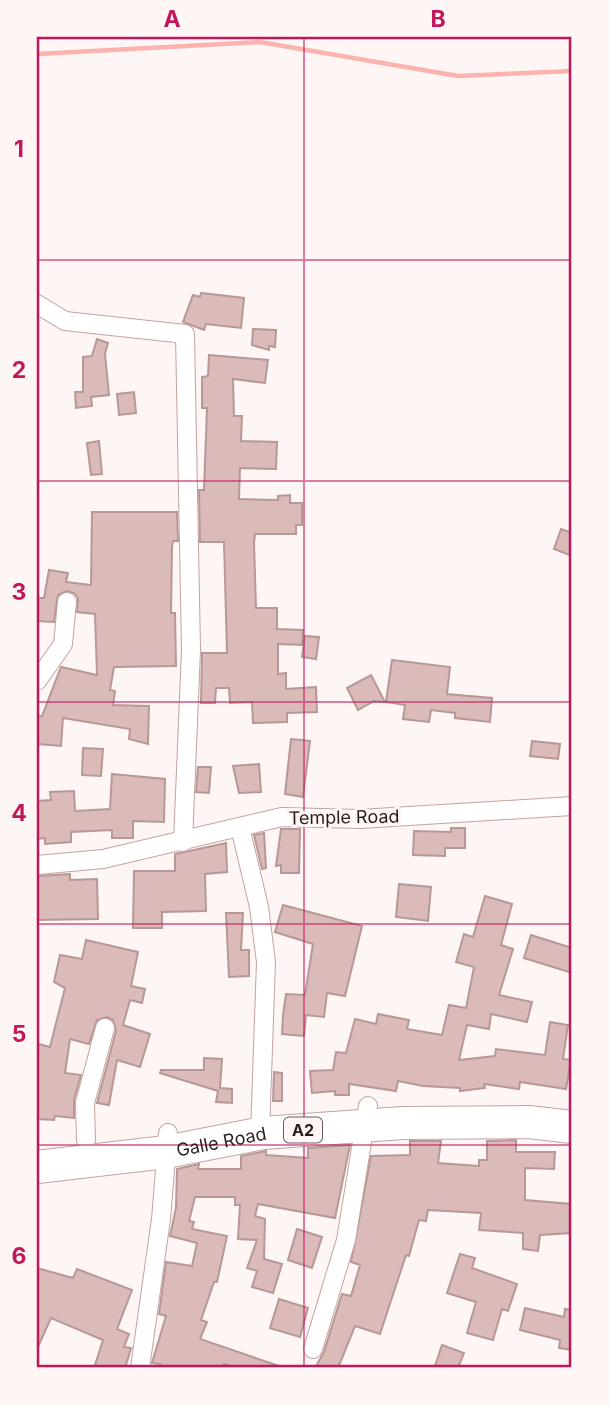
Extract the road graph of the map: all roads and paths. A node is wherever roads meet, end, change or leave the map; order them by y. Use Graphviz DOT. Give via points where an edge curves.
graph roads {
  1 [pos="37,304"];
  2 [pos="67,602"];
  3 [pos="37,681"];
  4 [pos="572,806"];
  5 [pos="240,827"];
  6 [pos="183,842"];
  7 [pos="37,865"];
  8 [pos="105,1028"];
  9 [pos="572,1107"];
  10 [pos="367,1116"];
  11 [pos="260,1124"];
  12 [pos="572,1127"];
  13 [pos="86,1140"];
  14 [pos="167,1142"];
  15 [pos="37,1146"];
  16 [pos="37,1167"];
  17 [pos="313,1349"];
  18 [pos="140,1368"];
  1 -- 6 [label="street" via="65,321 185,334 191,650"];
  2 -- 3 [label="street" via="63,644"];
  4 -- 5 [label="street, Temple Road" via="360,819 282,817"];
  5 -- 6 [label="street, Temple Road"];
  5 -- 11 [label="street" via="259,907 266,962"];
  6 -- 7 [label="street, Temple Road" via="103,859"];
  8 -- 13 [label="street" via="85,1103"];
  9 -- 10 [label="highway, Galle Road / A2" via="531,1102"];
  10 -- 11 [label="highway, Galle Road / A2"];
  10 -- 12 [label="highway, Galle Road / A2"];
  10 -- 17 [label="street" via="346,1240"];
  11 -- 14 [label="highway, Galle Road / A2"];
  13 -- 14 [label="highway, Galle Road / A2"];
  13 -- 15 [label="highway, Galle Road / A2"];
  14 -- 16 [label="highway, Galle Road / A2"];
  14 -- 18 [label="street"];
}
